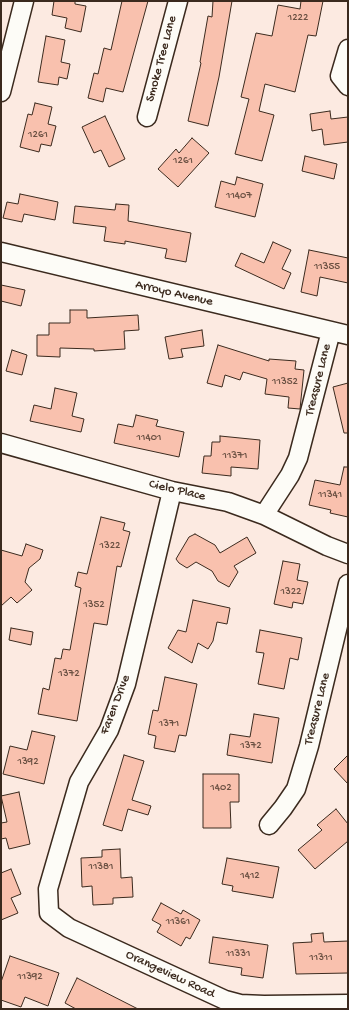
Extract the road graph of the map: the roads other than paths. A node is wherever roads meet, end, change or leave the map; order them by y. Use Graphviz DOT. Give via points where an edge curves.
graph roads {
  1 [pos="24,1"];
  2 [pos="178,1"];
  3 [pos="348,49"];
  4 [pos="348,86"];
  5 [pos="1,92"];
  6 [pos="147,117"];
  7 [pos="1,252"];
  8 [pos="330,331"];
  9 [pos="348,336"];
  10 [pos="1,443"];
  11 [pos="172,491"];
  12 [pos="264,515"];
  13 [pos="348,554"];
  14 [pos="348,584"];
  15 [pos="269,825"];
  16 [pos="49,914"];
  17 [pos="348,1004"];
  18 [pos="240,1006"];
  1 -- 5 [label="street"];
  2 -- 6 [label="street, Smoke Tree Lane"];
  3 -- 4 [label="street" via="340,76"];
  7 -- 8 [label="street, Arroyo Avenue"];
  8 -- 9 [label="street, Arroyo Avenue"];
  8 -- 12 [label="street, Treasure Lane" via="298,458"];
  10 -- 11 [label="street, Cielo Place"];
  11 -- 12 [label="street, Cielo Place" via="228,502"];
  11 -- 16 [label="street, Faren Drive" via="126,684 109,730 79,782 48,889"];
  12 -- 13 [label="street, Cielo Place" via="326,546"];
  14 -- 15 [label="street, Treasure Lane" via="309,746 296,789"];
  16 -- 18 [label="street, Orangeview Road" via="69,928"];
  17 -- 18 [label="street, Orangeview Road"];
}
